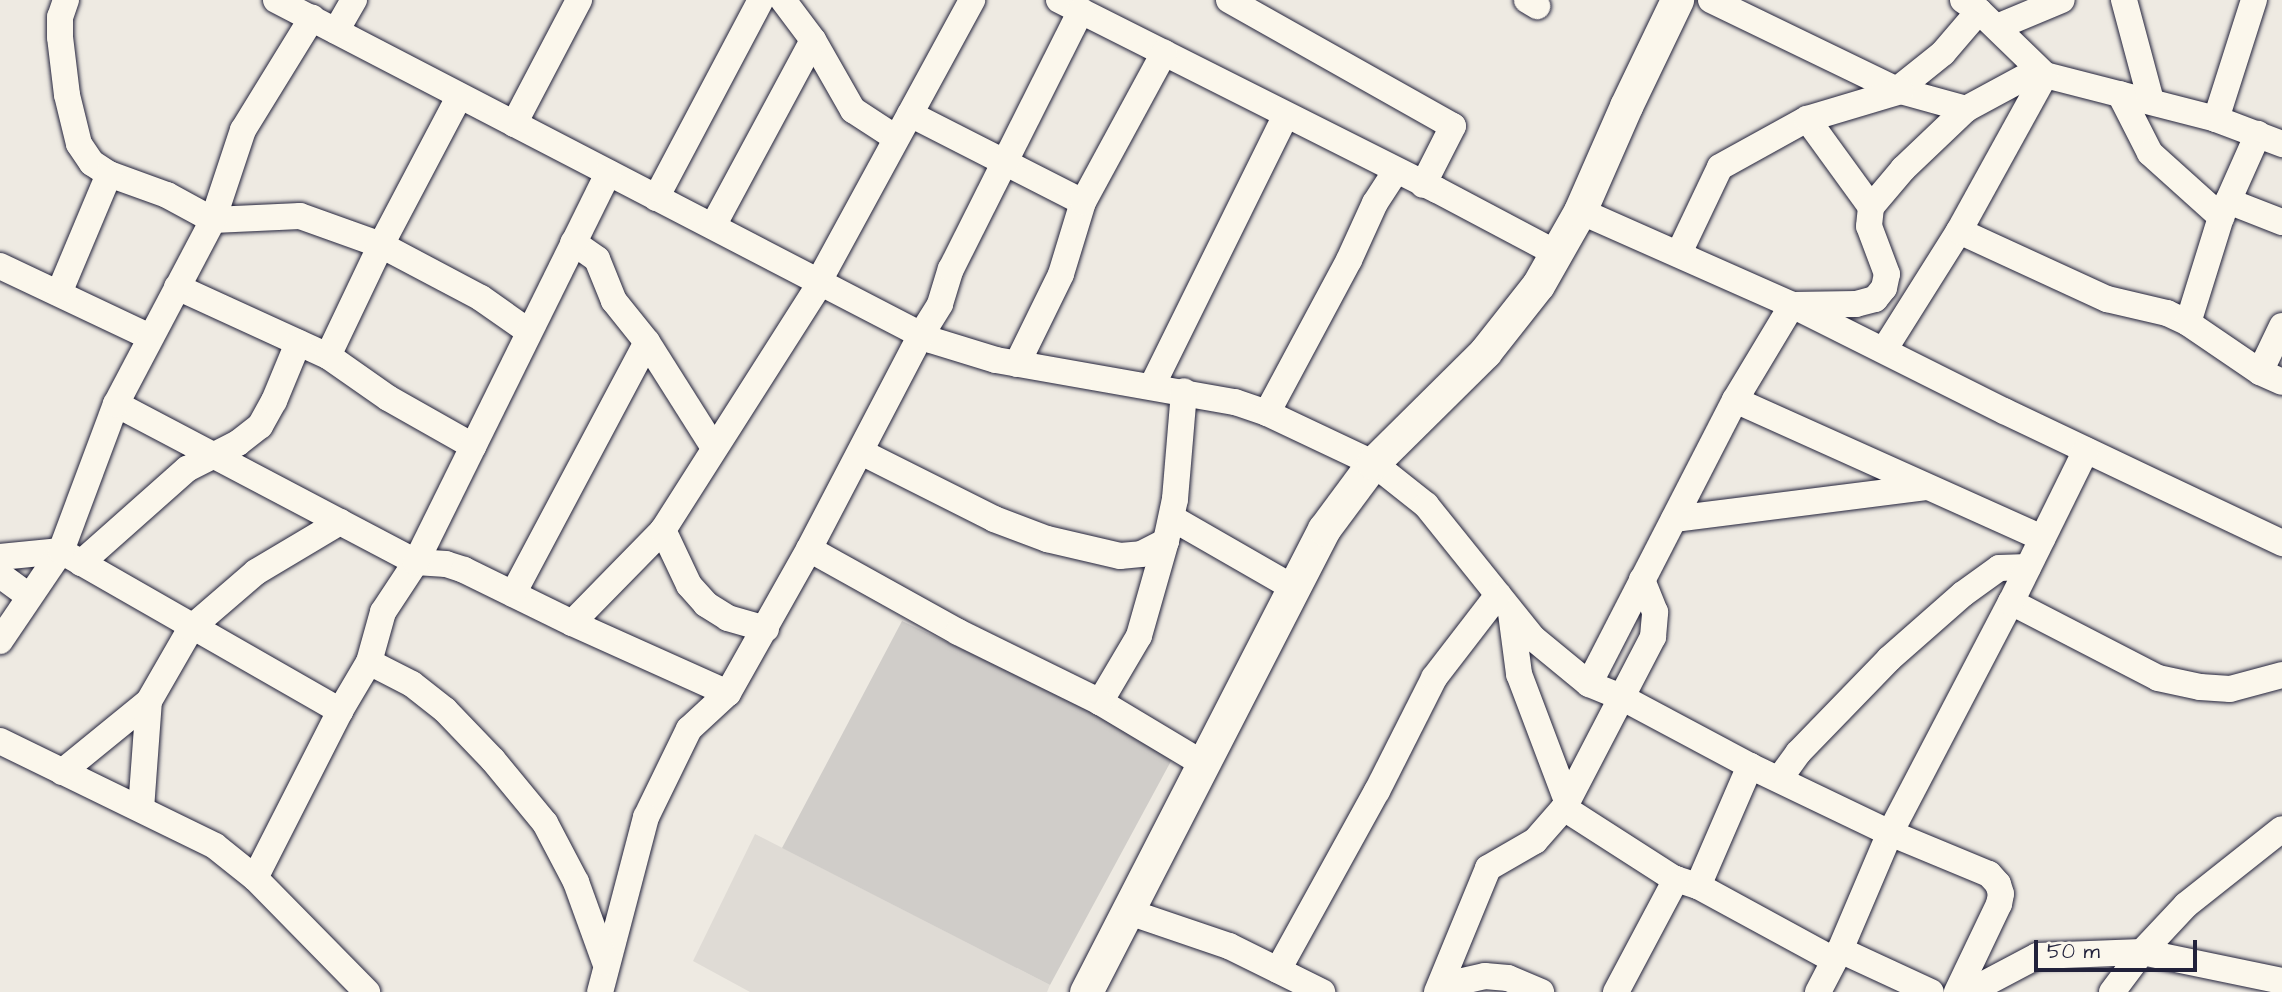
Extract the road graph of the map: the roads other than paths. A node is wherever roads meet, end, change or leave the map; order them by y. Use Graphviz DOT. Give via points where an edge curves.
graph roads {
  1 [pos="66,0"];
  2 [pos="276,0"];
  3 [pos="354,0"];
  4 [pos="579,0"];
  5 [pos="761,0"];
  6 [pos="783,0"];
  7 [pos="972,0"];
  8 [pos="1229,0"];
  9 [pos="1678,0"];
  10 [pos="1711,0"];
  11 [pos="2062,0"];
  12 [pos="2124,0"];
  13 [pos="2254,0"];
  14 [pos="1070,6"];
  15 [pos="1979,13"];
  16 [pos="312,18"];
  17 [pos="336,31"];
  18 [pos="813,40"];
  19 [pos="1164,53"];
  20 [pos="2041,72"];
  21 [pos="1899,91"];
  22 [pos="2120,94"];
  23 [pos="459,97"];
  24 [pos="2151,102"];
  25 [pos="1966,109"];
  26 [pos="911,114"];
  27 [pos="1286,115"];
  28 [pos="1807,119"];
  29 [pos="2216,119"];
  30 [pos="514,124"];
  31 [pos="896,138"];
  32 [pos="2270,139"];
  33 [pos="1003,163"];
  34 [pos="1396,171"];
  35 [pos="608,173"];
  36 [pos="108,174"];
  37 [pos="1423,185"];
  38 [pos="656,198"];
  39 [pos="1083,202"];
  40 [pos="1871,207"];
  41 [pos="2225,209"];
  42 [pos="1580,211"];
  43 [pos="213,220"];
  44 [pos="2282,222"];
  45 [pos="713,226"];
  46 [pos="1959,230"];
  47 [pos="573,242"];
  48 [pos="381,245"];
  49 [pos="1556,253"];
  50 [pos="1679,253"];
  51 [pos="0,266"];
  52 [pos="820,282"];
  53 [pos="177,287"];
  54 [pos="59,293"];
  55 [pos="1792,305"];
  56 [pos="2188,323"];
  57 [pos="2282,326"];
  58 [pos="528,331"];
  59 [pos="921,335"];
  60 [pos="150,337"];
  61 [pos="298,342"];
  62 [pos="647,342"];
  63 [pos="1884,350"];
  64 [pos="328,356"];
  65 [pos="1017,363"];
  66 [pos="2271,377"];
  67 [pos="1152,386"];
  68 [pos="1184,391"];
  69 [pos="1735,400"];
  70 [pos="116,404"];
  71 [pos="1267,413"];
  72 [pos="473,446"];
  73 [pos="714,448"];
  74 [pos="2086,450"];
  75 [pos="861,452"];
  76 [pos="213,455"];
  77 [pos="1373,463"];
  78 [pos="1926,487"];
  79 [pos="1674,519"];
  80 [pos="340,522"];
  81 [pos="1169,529"];
  82 [pos="663,530"];
  83 [pos="2042,538"];
  84 [pos="2282,543"];
  85 [pos="809,549"];
  86 [pos="0,557"];
  87 [pos="71,557"];
  88 [pos="416,562"];
  89 [pos="2028,567"];
  90 [pos="0,575"];
  91 [pos="1642,579"];
  92 [pos="1292,587"];
  93 [pos="513,594"];
  94 [pos="29,596"];
  95 [pos="2011,602"];
  96 [pos="1505,604"];
  97 [pos="572,623"];
  98 [pos="191,628"];
  99 [pos="766,629"];
  100 [pos="0,641"];
  101 [pos="369,662"];
  102 [pos="2282,675"];
  103 [pos="1589,684"];
  104 [pos="728,693"];
  105 [pos="1621,697"];
  106 [pos="149,701"];
  107 [pos="1100,702"];
  108 [pos="340,711"];
  109 [pos="4,752"];
  110 [pos="1202,762"];
  111 [pos="1750,766"];
  112 [pos="62,772"];
  113 [pos="1780,778"];
  114 [pos="1565,805"];
  115 [pos="141,810"];
  116 [pos="2282,829"];
  117 [pos="1891,833"];
  118 [pos="255,878"];
  119 [pos="1685,882"];
  120 [pos="1126,911"];
  121 [pos="2142,951"];
  122 [pos="1837,955"];
  123 [pos="605,962"];
  124 [pos="1278,970"];
  125 [pos="2282,981"];
  126 [pos="1095,989"];
  127 [pos="1438,989"];
  128 [pos="367,992"];
  129 [pos="600,992"];
  130 [pos="1322,992"];
  131 [pos="1541,992"];
  132 [pos="1616,992"];
  133 [pos="1818,992"];
  134 [pos="1931,992"];
  135 [pos="1956,992"];
  136 [pos="1969,992"];
  137 [pos="2112,992"];
  1 -- 36 [label="street" via="60,37 67,95 79,144 92,163"];
  2 -- 16 [label="street"];
  3 -- 17 [label="street"];
  4 -- 30 [label="street"];
  5 -- 38 [label="street"];
  6 -- 18 [label="street"];
  7 -- 26 [label="street"];
  8 -- 37 [label="street" via="1453,126"];
  9 -- 42 [label="main road"];
  10 -- 21 [label="street"];
  11 -- 15 [label="street"];
  12 -- 24 [label="street"];
  13 -- 29 [label="street"];
  14 -- 19 [label="street"];
  14 -- 33 [label="street"];
  15 -- 20 [label="street"];
  15 -- 21 [label="street" via="1943,53"];
  16 -- 17 [label="street"];
  16 -- 43 [label="street" via="243,130"];
  17 -- 23 [label="street"];
  18 -- 31 [label="street" via="853,110"];
  18 -- 45 [label="street"];
  19 -- 27 [label="street"];
  19 -- 39 [label="street"];
  20 -- 22 [label="street"];
  20 -- 25 [label="street"];
  20 -- 46 [label="street"];
  21 -- 25 [label="street"];
  21 -- 28 [label="street"];
  22 -- 24 [label="street"];
  22 -- 41 [label="street" via="2150,153"];
  23 -- 30 [label="street"];
  23 -- 48 [label="street"];
  24 -- 29 [label="street"];
  25 -- 40 [label="street"];
  26 -- 31 [label="street"];
  26 -- 33 [label="street"];
  27 -- 34 [label="street"];
  27 -- 67 [label="street"];
  28 -- 40 [label="street"];
  28 -- 50 [label="street" via="1720,167"];
  29 -- 32 [label="street"];
  30 -- 35 [label="street"];
  31 -- 52 [label="street"];
  32 -- 41 [label="street"];
  33 -- 39 [label="street"];
  33 -- 59 [label="street" via="951,269 940,304"];
  34 -- 37 [label="street"];
  34 -- 71 [label="street"];
  35 -- 38 [label="street"];
  35 -- 47 [label="street"];
  36 -- 43 [label="street" via="167,195"];
  36 -- 54 [label="street"];
  37 -- 49 [label="street"];
  38 -- 45 [label="street"];
  39 -- 65 [label="street" via="1061,274"];
  40 -- 55 [label="street" via="1869,226 1887,274 1881,293 1856,304"];
  41 -- 44 [label="street"];
  41 -- 56 [label="street"];
  42 -- 49 [label="main road"];
  42 -- 50 [label="street"];
  43 -- 48 [label="street" via="300,216"];
  43 -- 53 [label="street"];
  45 -- 52 [label="street"];
  46 -- 56 [label="street" via="2107,299 2167,313"];
  46 -- 63 [label="street"];
  47 -- 58 [label="street"];
  47 -- 62 [label="street" via="597,259 614,301"];
  48 -- 58 [label="street" via="481,298"];
  48 -- 64 [label="street"];
  49 -- 77 [label="main road" via="1538,285 1485,352"];
  50 -- 55 [label="street"];
  51 -- 54 [label="street"];
  52 -- 59 [label="street"];
  52 -- 73 [label="street"];
  53 -- 60 [label="street"];
  53 -- 61 [label="street"];
  54 -- 60 [label="street"];
  55 -- 63 [label="street"];
  55 -- 69 [label="street"];
  56 -- 66 [label="street"];
  57 -- 66 [label="street"];
  58 -- 72 [label="street"];
  59 -- 65 [label="street" via="963,352"];
  59 -- 75 [label="street"];
  60 -- 70 [label="street"];
  61 -- 64 [label="street"];
  61 -- 76 [label="street" via="260,426"];
  62 -- 73 [label="street"];
  62 -- 93 [label="street"];
  63 -- 74 [label="street"];
  64 -- 72 [label="street" via="388,398"];
  65 -- 67 [label="street"];
  67 -- 68 [label="street"];
  68 -- 71 [label="street"];
  68 -- 81 [label="street"];
  69 -- 78 [label="street"];
  69 -- 79 [label="street"];
  70 -- 76 [label="street"];
  70 -- 87 [label="street"];
  71 -- 77 [label="street"];
  72 -- 88 [label="street"];
  73 -- 82 [label="street"];
  74 -- 83 [label="street"];
  74 -- 84 [label="street"];
  75 -- 81 [label="street" via="994,519 1047,539 1120,556 1141,554"];
  75 -- 85 [label="street"];
  76 -- 80 [label="street"];
  76 -- 87 [label="street" via="187,469"];
  77 -- 92 [label="main road" via="1325,529"];
  77 -- 96 [label="street" via="1426,505"];
  78 -- 79 [label="street"];
  78 -- 83 [label="street"];
  79 -- 91 [label="street"];
  80 -- 88 [label="street"];
  80 -- 98 [label="street" via="256,572"];
  81 -- 92 [label="street"];
  81 -- 107 [label="street" via="1139,636"];
  82 -- 97 [label="street"];
  82 -- 99 [label="street" via="689,585 706,604 728,618"];
  83 -- 89 [label="street"];
  85 -- 99 [label="street"];
  85 -- 107 [label="street" via="958,632"];
  86 -- 87 [label="street"];
  87 -- 94 [label="street"];
  87 -- 98 [label="street"];
  88 -- 93 [label="street" via="464,569"];
  88 -- 101 [label="street" via="383,612"];
  89 -- 95 [label="street"];
  89 -- 113 [label="street" via="1999,568 1963,594 1889,659"];
  90 -- 94 [label="street"];
  91 -- 103 [label="street"];
  91 -- 105 [label="street" via="1656,624"];
  92 -- 110 [label="main road"];
  93 -- 97 [label="street"];
  94 -- 100 [label="street"];
  95 -- 102 [label="street" via="2158,678 2230,689"];
  95 -- 117 [label="street"];
  96 -- 103 [label="street" via="1532,638"];
  96 -- 114 [label="street" via="1519,674"];
  96 -- 124 [label="street" via="1434,678"];
  97 -- 104 [label="street"];
  98 -- 106 [label="street"];
  98 -- 108 [label="street"];
  99 -- 104 [label="street"];
  101 -- 108 [label="street"];
  101 -- 123 [label="street" via="412,684 445,710 545,823 576,882"];
  103 -- 105 [label="street"];
  104 -- 123 [label="street" via="689,729 668,768 646,817"];
  105 -- 111 [label="street"];
  105 -- 114 [label="street"];
  106 -- 112 [label="street"];
  106 -- 115 [label="street"];
  107 -- 110 [label="street"];
  108 -- 118 [label="street"];
  109 -- 112 [label="street"];
  110 -- 120 [label="main road"];
  111 -- 113 [label="street"];
  111 -- 119 [label="street"];
  112 -- 115 [label="street"];
  113 -- 117 [label="street"];
  114 -- 119 [label="street"];
  114 -- 127 [label="street" via="1535,841 1488,868"];
  115 -- 118 [label="street" via="215,846"];
  116 -- 121 [label="street" via="2186,905"];
  117 -- 122 [label="street"];
  117 -- 135 [label="street" via="1989,874 1998,884 1999,904"];
  118 -- 128 [label="street"];
  119 -- 122 [label="street"];
  119 -- 132 [label="street" via="1676,879"];
  120 -- 124 [label="street" via="1229,946"];
  120 -- 126 [label="main road"];
  121 -- 125 [label="street"];
  121 -- 136 [label="street" via="2037,956"];
  121 -- 137 [label="street"];
  122 -- 133 [label="street"];
  122 -- 134 [label="street"];
  123 -- 129 [label="street"];
  124 -- 130 [label="street"];
  127 -- 131 [label="street" via="1485,976 1508,978"];
}
